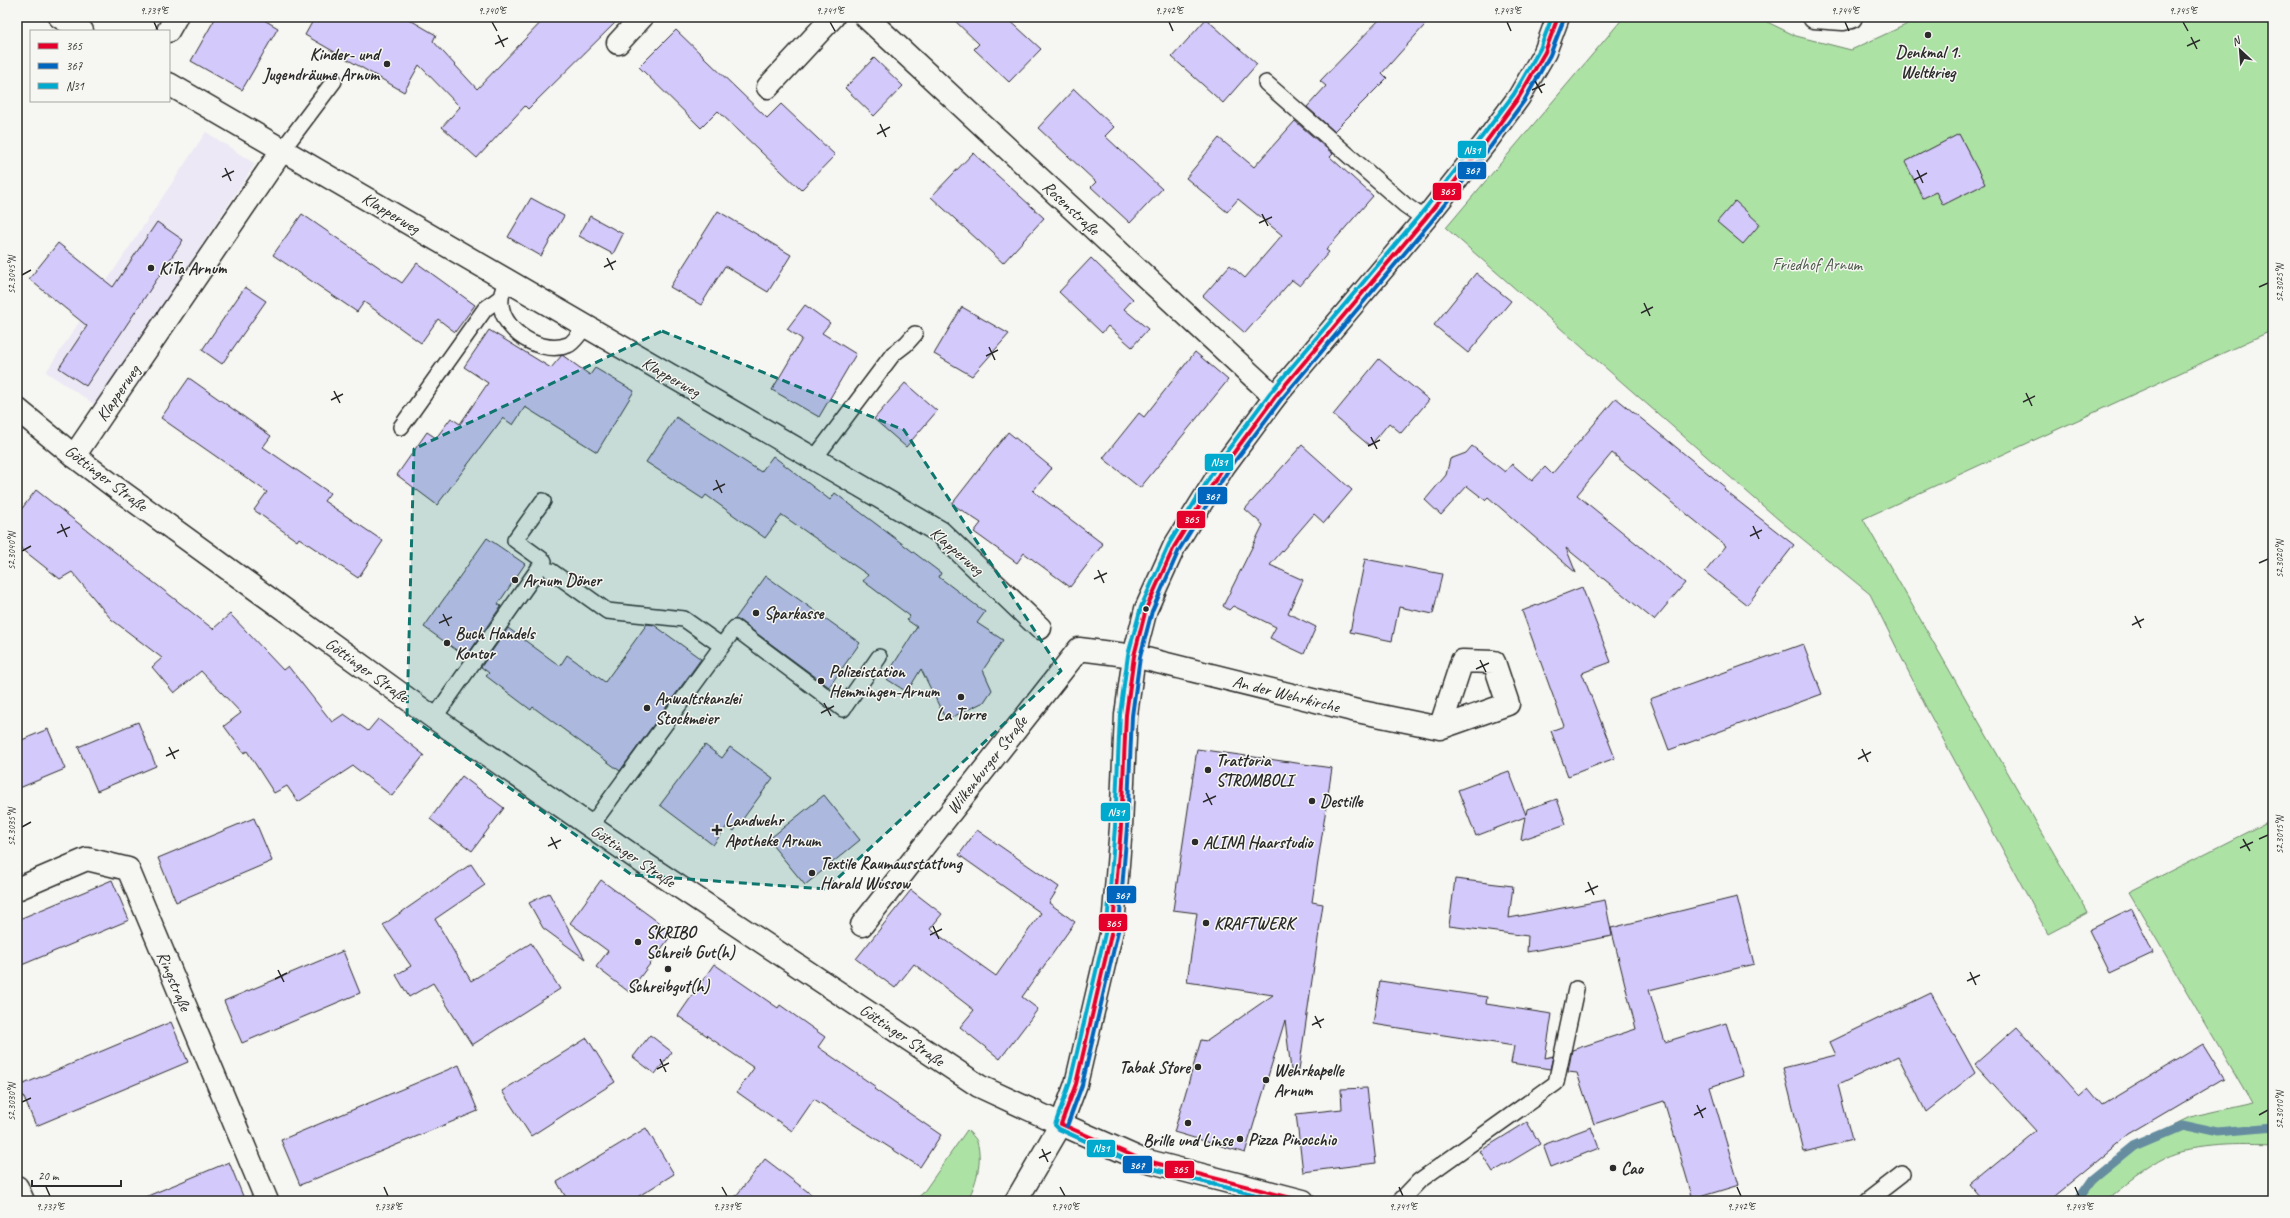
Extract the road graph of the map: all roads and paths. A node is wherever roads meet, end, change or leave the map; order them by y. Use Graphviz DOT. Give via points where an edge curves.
graph roads {
  1 [pos="60,17"];
  2 [pos="176,17"];
  3 [pos="642,17"];
  4 [pos="833,17"];
  5 [pos="866,17"];
  6 [pos="1558,17"];
  7 [pos="1814,17"];
  8 [pos="1851,17"];
  9 [pos="80,30"];
  10 [pos="169,30"];
  11 [pos="618,43"];
  12 [pos="334,81"];
  13 [pos="1266,82"];
  14 [pos="170,85"];
  15 [pos="768,87"];
  16 [pos="283,149"];
  17 [pos="1425,219"];
  18 [pos="503,290"];
  19 [pos="585,327"];
  20 [pos="916,334"];
  21 [pos="1275,397"];
  22 [pos="17,408"];
  23 [pos="401,427"];
  24 [pos="74,456"];
  25 [pos="814,459"];
  26 [pos="544,501"];
  27 [pos="551,571"];
  28 [pos="1040,628"];
  29 [pos="722,646"];
  30 [pos="1134,656"];
  31 [pos="879,657"];
  32 [pos="434,718"];
  33 [pos="1440,728"];
  34 [pos="590,827"];
  35 [pos="17,889"];
  36 [pos="862,925"];
  37 [pos="1576,989"];
  38 [pos="1061,1124"];
  39 [pos="1902,1174"];
  40 [pos="17,1187"];
  41 [pos="23,1201"];
  42 [pos="267,1201"];
  43 [pos="1016,1201"];
  44 [pos="1303,1201"];
  45 [pos="1400,1201"];
  46 [pos="1868,1201"];
  1 -- 9 [label="street"];
  2 -- 10 [label="street"];
  3 -- 11 [label="street"];
  4 -- 15 [label="street"];
  5 -- 21 [label="street, Rosenstraße"];
  6 -- 17 [label="street" via="1545,52 1518,97"];
  7 -- 8 [label="street"];
  12 -- 16 [label="lane"];
  13 -- 17 [label="lane"];
  14 -- 16 [label="street, Klapperweg"];
  16 -- 18 [label="street, Klapperweg"];
  16 -- 24 [label="street, Klapperweg"];
  17 -- 21 [label="street"];
  18 -- 19 [label="street, Klapperweg"];
  18 -- 19 [label="lane" via="503,316 520,335 534,345 550,348 569,345"];
  18 -- 23 [label="lane" via="480,315"];
  19 -- 25 [label="street, Klapperweg"];
  20 -- 25 [label="lane" via="893,354"];
  21 -- 30 [label="street" via="1224,466 1174,547 1146,609"];
  22 -- 24 [label="street, Göttinger Straße"];
  24 -- 32 [label="street, Göttinger Straße"];
  25 -- 28 [label="street, Klapperweg" via="940,532"];
  26 -- 32 [label="lane" via="515,540 544,561"];
  27 -- 29 [label="lane" via="607,611 684,619"];
  29 -- 31 [label="lane" via="735,628 843,709"];
  29 -- 34 [label="lane"];
  30 -- 33 [label="street, An der Wehrkirche" via="1357,712"];
  30 -- 36 [label="street, Wilkenburger Straße" via="1079,649"];
  30 -- 38 [label="street" via="1126,715 1121,827 1112,926 1076,1084"];
  32 -- 34 [label="street, Göttinger Straße"];
  34 -- 38 [label="street, Göttinger Straße" via="979,1086"];
  35 -- 42 [label="street, Ringstraße" via="87,859 128,869"];
  37 -- 45 [label="lane" via="1556,1083 1419,1181"];
  38 -- 43 [label="street"];
  38 -- 44 [label="street, Göttinger Straße" via="1140,1159"];
  39 -- 46 [label="lane"];
  40 -- 41 [label="street"];
}
